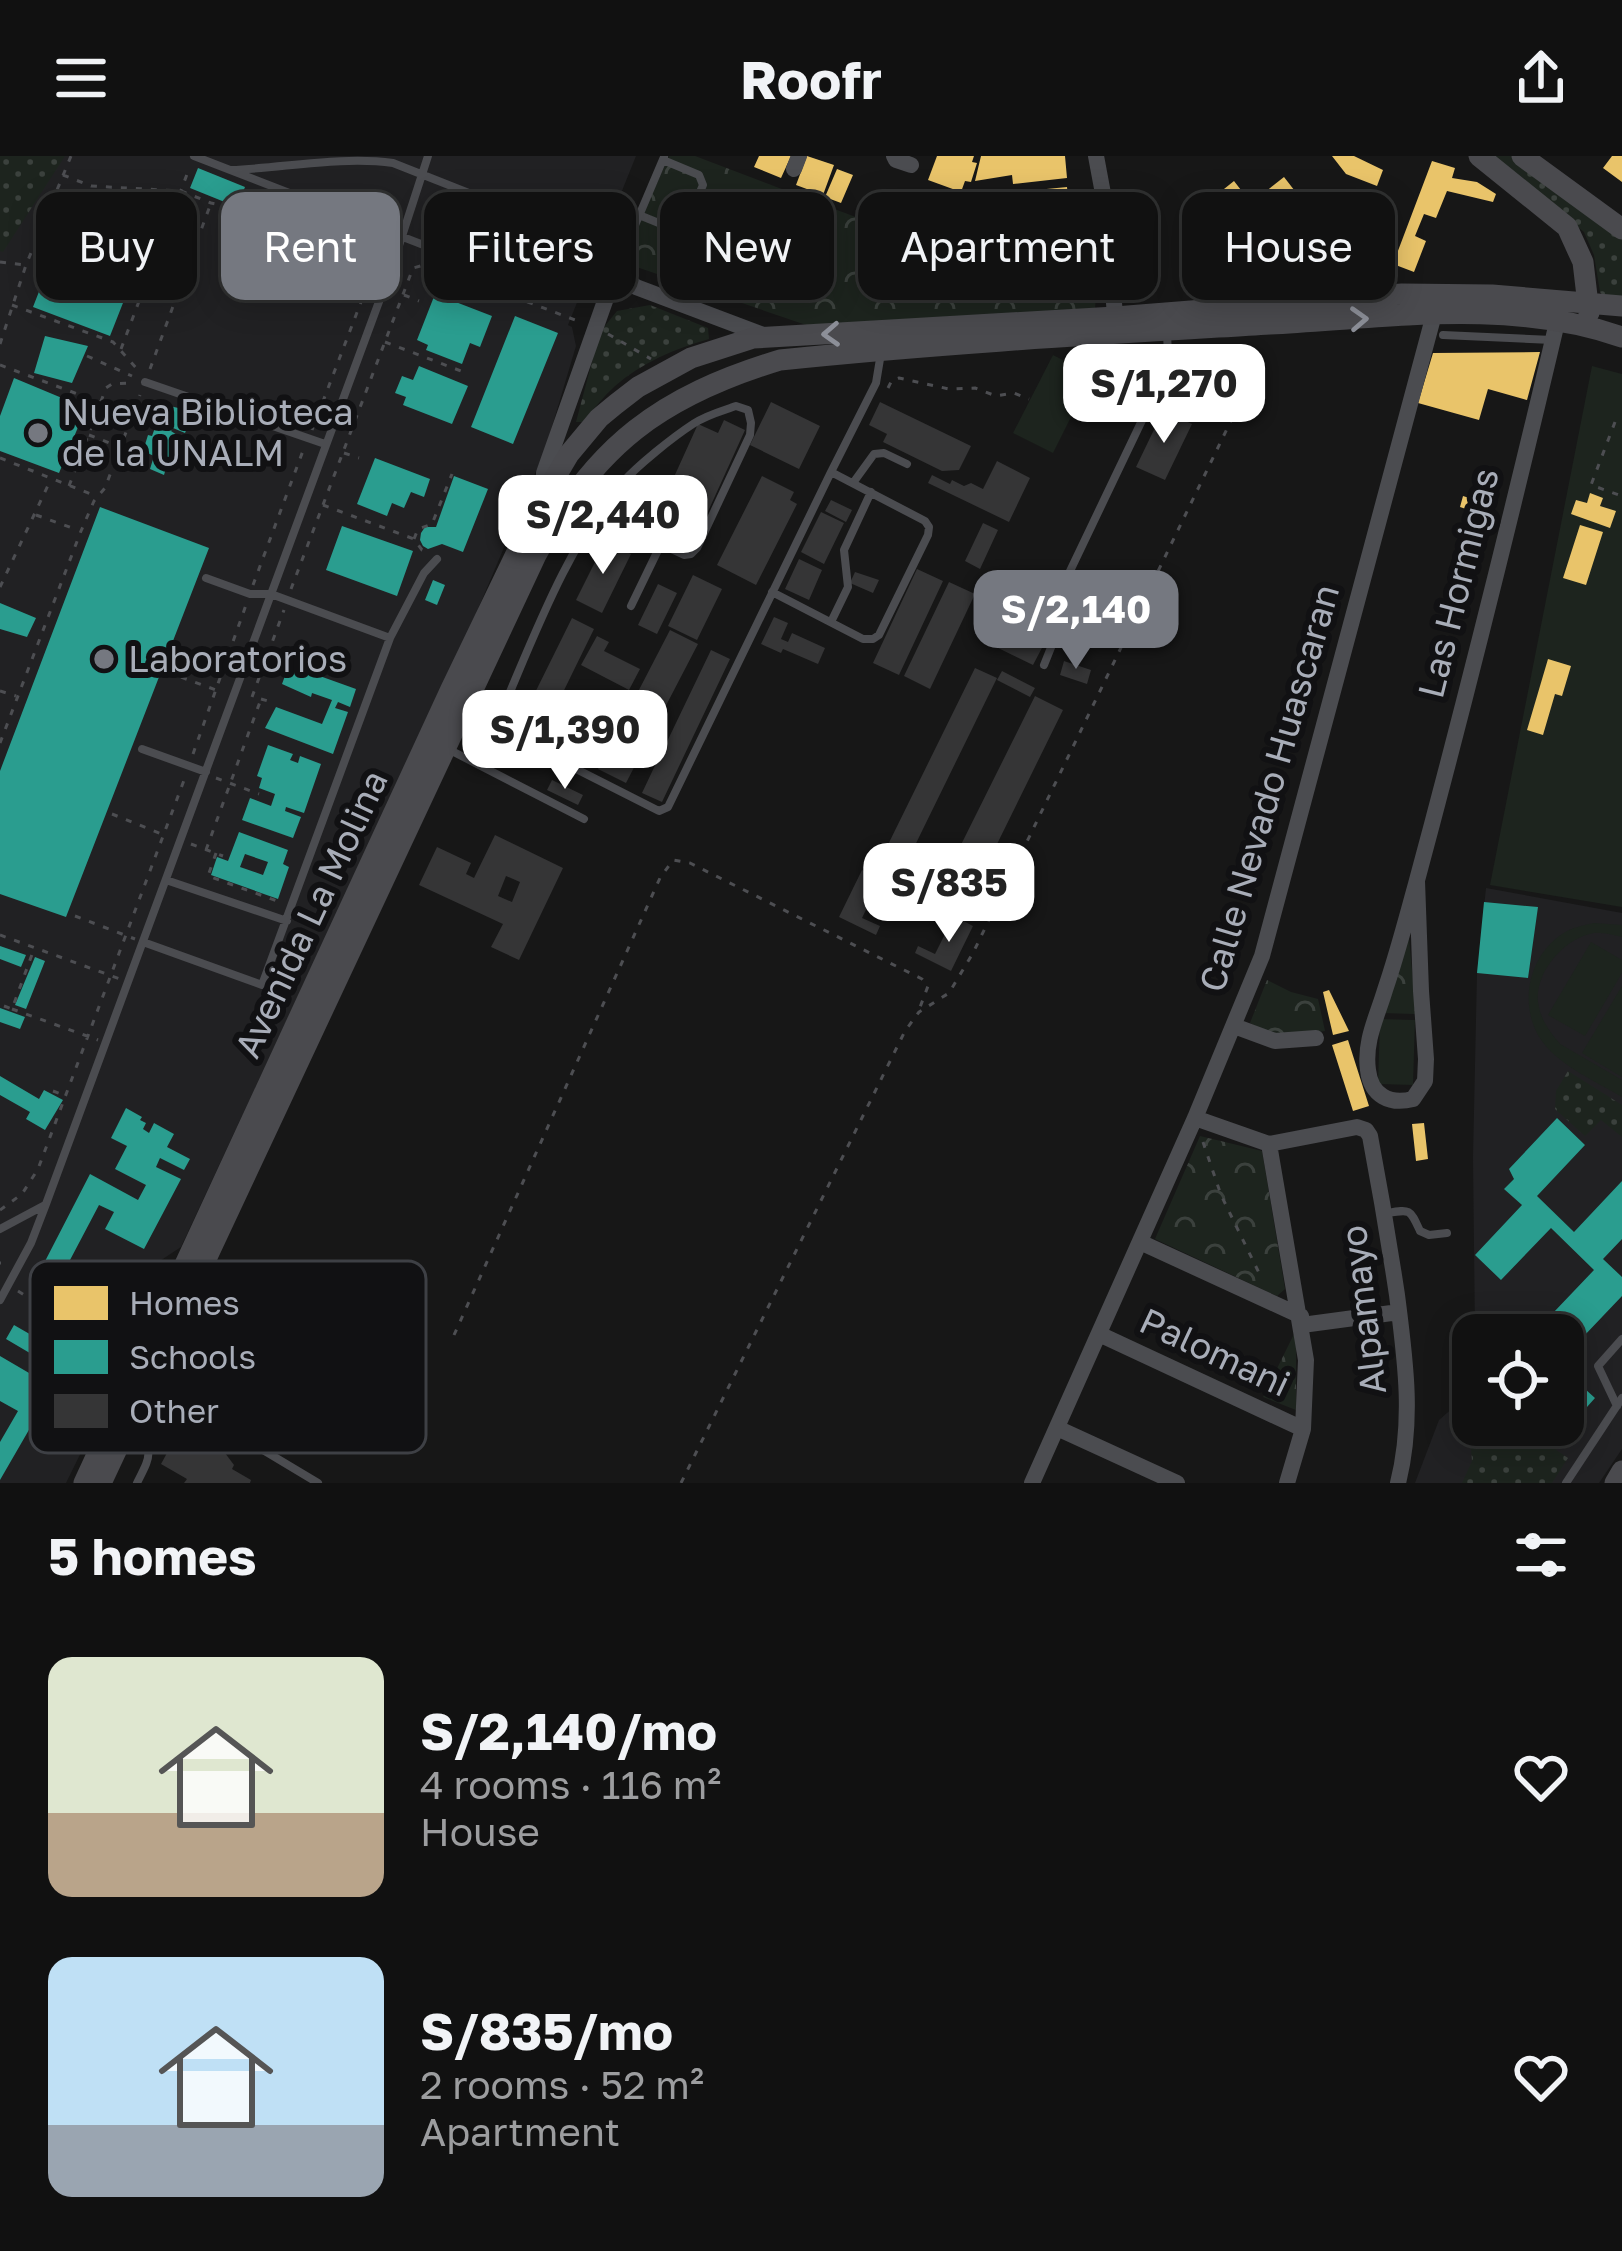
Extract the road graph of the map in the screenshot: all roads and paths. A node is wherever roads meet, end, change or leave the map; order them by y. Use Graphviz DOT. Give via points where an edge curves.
graph roads {
  1 [pos="71,156"];
  2 [pos="195,156"];
  3 [pos="428,156"];
  4 [pos="1096,156"];
  5 [pos="1479,156"];
  6 [pos="1522,156"];
  7 [pos="663,159"];
  8 [pos="231,170"];
  9 [pos="422,174"];
  10 [pos="63,175"];
  11 [pos="181,191"];
  12 [pos="467,192"];
  13 [pos="211,203"];
  14 [pos="221,206"];
  15 [pos="639,215"];
  16 [pos="636,222"];
  17 [pos="197,227"];
  18 [pos="201,229"];
  19 [pos="1622,230"];
  20 [pos="403,237"];
  21 [pos="424,245"];
  22 [pos="0,262"];
  23 [pos="26,265"];
  24 [pos="403,265"];
  25 [pos="413,268"];
  26 [pos="636,287"];
  27 [pos="403,295"];
  28 [pos="140,300"];
  29 [pos="362,300"];
  30 [pos="604,300"];
  31 [pos="419,302"];
  32 [pos="1588,303"];
  33 [pos="12,305"];
  34 [pos="1619,306"];
  35 [pos="0,307"];
  36 [pos="10,312"];
  37 [pos="1439,315"];
  38 [pos="1558,321"];
  39 [pos="1116,325"];
  40 [pos="595,327"];
  41 [pos="1166,330"];
  42 [pos="1611,334"];
  43 [pos="768,337"];
  44 [pos="385,342"];
  45 [pos="0,344"];
  46 [pos="121,349"];
  47 [pos="881,350"];
  48 [pos="87,356"];
  49 [pos="780,360"];
  50 [pos="0,365"];
  51 [pos="1257,367"];
  52 [pos="669,369"];
  53 [pos="461,371"];
  54 [pos="145,382"];
  55 [pos="876,383"];
  56 [pos="1030,399"];
  57 [pos="101,403"];
  58 [pos="1615,422"];
  59 [pos="311,432"];
  60 [pos="88,435"];
  61 [pos="306,443"];
  62 [pos="325,444"];
  63 [pos="121,448"];
  64 [pos="343,452"];
  65 [pos="0,458"];
  66 [pos="359,458"];
  67 [pos="907,464"];
  68 [pos="831,472"];
  69 [pos="452,474"];
  70 [pos="51,478"];
  71 [pos="853,483"];
  72 [pos="69,486"];
  73 [pos="871,492"];
  74 [pos="1622,496"];
  75 [pos="98,497"];
  76 [pos="323,505"];
  77 [pos="550,506"];
  78 [pos="34,514"];
  79 [pos="599,515"];
  80 [pos="81,531"];
  81 [pos="414,539"];
  82 [pos="661,544"];
  83 [pos="437,555"];
  84 [pos="0,557"];
  85 [pos="12,562"];
  86 [pos="206,578"];
  87 [pos="0,587"];
  88 [pos="290,592"];
  89 [pos="772,592"];
  90 [pos="250,594"];
  91 [pos="271,594"];
  92 [pos="631,606"];
  93 [pos="284,610"];
  94 [pos="831,622"];
  95 [pos="390,638"];
  96 [pos="1044,665"];
  97 [pos="167,672"];
  98 [pos="216,690"];
  99 [pos="0,691"];
  100 [pos="226,692"];
  101 [pos="242,694"];
  102 [pos="18,697"];
  103 [pos="252,697"];
  104 [pos="469,697"];
  105 [pos="260,699"];
  106 [pos="275,704"];
  107 [pos="501,713"];
  108 [pos="0,743"];
  109 [pos="446,748"];
  110 [pos="142,749"];
  111 [pos="189,766"];
  112 [pos="206,773"];
  113 [pos="230,783"];
  114 [pos="259,794"];
  115 [pos="112,814"];
  116 [pos="584,819"];
  117 [pos="164,835"];
  118 [pos="172,838"];
  119 [pos="190,844"];
  120 [pos="206,850"];
  121 [pos="166,880"];
  122 [pos="1417,881"];
  123 [pos="284,904"];
  124 [pos="75,916"];
  125 [pos="287,921"];
  126 [pos="0,934"];
  127 [pos="126,935"];
  128 [pos="143,941"];
  129 [pos="34,947"];
  130 [pos="111,976"];
  131 [pos="127,982"];
  132 [pos="4,1006"];
  133 [pos="12,1009"];
  134 [pos="919,1012"];
  135 [pos="1234,1026"];
  136 [pos="88,1036"];
  137 [pos="1316,1038"];
  138 [pos="105,1043"];
  139 [pos="53,1090"];
  140 [pos="66,1096"];
  141 [pos="1195,1118"];
  142 [pos="1269,1144"];
  143 [pos="46,1204"];
  144 [pos="0,1210"];
  145 [pos="1385,1213"];
  146 [pos="0,1229"];
  147 [pos="1447,1233"];
  148 [pos="1140,1242"];
  149 [pos="196,1261"];
  150 [pos="196,1261"];
  151 [pos="4,1282"];
  152 [pos="1249,1292"];
  153 [pos="30,1299"];
  154 [pos="0,1300"];
  155 [pos="1399,1312"];
  156 [pos="1301,1321"];
  157 [pos="1099,1334"];
  158 [pos="454,1335"];
  159 [pos="1622,1339"];
  160 [pos="1620,1402"];
  161 [pos="1057,1428"];
  162 [pos="1303,1429"];
  163 [pos="98,1453"];
  164 [pos="115,1453"];
  165 [pos="149,1453"];
  166 [pos="266,1453"];
  167 [pos="1622,1472"];
  168 [pos="306,1480"];
  169 [pos="84,1483"];
  170 [pos="101,1483"];
  171 [pos="137,1483"];
  172 [pos="318,1483"];
  173 [pos="681,1483"];
  174 [pos="1033,1483"];
  175 [pos="1178,1483"];
  176 [pos="1287,1483"];
  177 [pos="1398,1483"];
  178 [pos="1566,1483"];
  179 [pos="1615,1483"];
  1 -- 10 [label="path"];
  2 -- 8 [label="lane"];
  2 -- 11 [label="path"];
  3 -- 9 [label="lane"];
  4 -- 39 [label="street"];
  5 -- 32 [label="main road" via="1567,227 1583,262"];
  6 -- 19 [label="main road"];
  7 -- 15 [label="lane"];
  7 -- 15 [label="lane" via="699,175 703,185 676,230"];
  8 -- 9 [label="lane" via="375,159"];
  8 -- 20 [label="lane"];
  9 -- 12 [label="lane"];
  9 -- 20 [label="lane"];
  10 -- 11 [label="path" via="92,186"];
  10 -- 23 [label="path"];
  11 -- 13 [label="path"];
  13 -- 14 [label="path"];
  13 -- 18 [label="path"];
  15 -- 16 [label="lane"];
  17 -- 18 [label="path"];
  18 -- 54 [label="path"];
  20 -- 21 [label="lane"];
  20 -- 62 [label="lane"];
  22 -- 23 [label="path"];
  23 -- 33 [label="path"];
  24 -- 25 [label="path"];
  25 -- 27 [label="path"];
  25 -- 40 [label="path" via="428,264"];
  26 -- 43 [label="street"];
  27 -- 31 [label="path"];
  27 -- 44 [label="path"];
  28 -- 46 [label="path"];
  29 -- 59 [label="path"];
  30 -- 40 [label="street"];
  32 -- 34 [label="main road, Avenida La Molina"];
  32 -- 38 [label="main road, Avenida La Molina"];
  32 -- 42 [label="main road"];
  33 -- 36 [label="path"];
  33 -- 46 [label="path"];
  34 -- 42 [label="lane"];
  35 -- 36 [label="path"];
  36 -- 45 [label="path"];
  37 -- 38 [label="lane"];
  37 -- 38 [label="main road, Avenida La Molina" via="1492,295"];
  37 -- 39 [label="main road, Avenida La Molina" via="1402,294"];
  41 -- 37 [label="main road, Avenida La Molina, one-way"];
  37 -- 135 [label="street, Calle Nevado Huascaran" via="1262,956"];
  38 -- 42 [label="main road, Avenida La Molina"];
  38 -- 122 [label="street, Las Hormigas"];
  39 -- 41 [label="main road, Avenida La Molina"];
  39 -- 43 [label="main road, Avenida La Molina, one-way"];
  39 -- 47 [label="main road, Avenida La Molina"];
  40 -- 52 [label="path"];
  40 -- 77 [label="street" via="544,473"];
  41 -- 96 [label="lane" via="1164,370 1060,592 1058,630"];
  43 -- 49 [label="main road"];
  43 -- 52 [label="main road, Avenida La Molina"];
  44 -- 53 [label="path"];
  44 -- 64 [label="path"];
  46 -- 54 [label="path"];
  47 -- 49 [label="main road, Avenida La Molina"];
  47 -- 55 [label="lane"];
  48 -- 54 [label="path"];
  49 -- 77 [label="main road, Avenida La Molina" via="702,388 636,428"];
  50 -- 57 [label="path"];
  51 -- 134 [label="path" via="973,953 949,993"];
  52 -- 77 [label="main road, Avenida La Molina" via="599,418 569,454"];
  54 -- 57 [label="path" via="112,383"];
  54 -- 62 [label="lane"];
  54 -- 63 [label="path"];
  55 -- 56 [label="path" via="887,389 899,378"];
  55 -- 68 [label="lane"];
  57 -- 60 [label="path"];
  58 -- 74 [label="path" via="1591,485"];
  60 -- 63 [label="path"];
  60 -- 72 [label="path"];
  61 -- 90 [label="path"];
  62 -- 91 [label="lane"];
  63 -- 75 [label="path"];
  64 -- 66 [label="path"];
  64 -- 76 [label="path"];
  65 -- 70 [label="path"];
  67 -- 71 [label="lane" via="874,454"];
  68 -- 71 [label="lane"];
  68 -- 89 [label="lane"];
  69 -- 81 [label="path" via="433,524"];
  70 -- 72 [label="path"];
  70 -- 78 [label="path"];
  71 -- 73 [label="lane"];
  72 -- 75 [label="path"];
  73 -- 94 [label="lane" via="844,550 848,587"];
  73 -- 94 [label="lane" via="925,520 928,535 879,635 863,639"];
  75 -- 80 [label="path"];
  76 -- 81 [label="path"];
  76 -- 88 [label="path"];
  77 -- 104 [label="main road, Avenida La Molina"];
  77 -- 149 [label="main road, Avenida La Molina" via="441,710"];
  78 -- 80 [label="path"];
  78 -- 85 [label="path"];
  79 -- 82 [label="lane"];
  79 -- 82 [label="lane" via="623,482 696,421 736,406 748,410 750,435 697,548 684,555"];
  79 -- 107 [label="lane"];
  80 -- 102 [label="path"];
  81 -- 83 [label="path"];
  82 -- 92 [label="lane"];
  83 -- 95 [label="lane"];
  84 -- 85 [label="path"];
  85 -- 87 [label="path"];
  86 -- 90 [label="lane"];
  89 -- 94 [label="lane"];
  89 -- 107 [label="lane" via="668,807 659,811 507,734"];
  90 -- 91 [label="lane"];
  90 -- 98 [label="path"];
  91 -- 95 [label="lane"];
  91 -- 112 [label="lane"];
  93 -- 103 [label="path"];
  95 -- 125 [label="lane"];
  97 -- 98 [label="path"];
  98 -- 100 [label="path"];
  98 -- 111 [label="path"];
  99 -- 102 [label="path"];
  101 -- 103 [label="path"];
  102 -- 108 [label="path"];
  103 -- 105 [label="path"];
  104 -- 107 [label="lane"];
  104 -- 109 [label="main road, Avenida La Molina"];
  105 -- 106 [label="path"];
  105 -- 113 [label="path"];
  109 -- 116 [label="lane"];
  109 -- 150 [label="main road, Avenida La Molina"];
  110 -- 111 [label="lane"];
  111 -- 112 [label="lane"];
  111 -- 117 [label="path"];
  112 -- 113 [label="path"];
  112 -- 121 [label="lane"];
  113 -- 114 [label="path"];
  113 -- 120 [label="path"];
  115 -- 117 [label="path"];
  117 -- 118 [label="path"];
  117 -- 127 [label="path"];
  119 -- 120 [label="path"];
  120 -- 123 [label="path" via="220,854 208,876"];
  121 -- 125 [label="lane"];
  121 -- 128 [label="lane"];
  122 -- 122 [label="street, Las Hormigas" via="1370,1032 1372,1086 1397,1103 1413,1100 1425,1082"];
  124 -- 127 [label="path"];
  125 -- 128 [label="lane" via="262,985"];
  126 -- 129 [label="path"];
  127 -- 128 [label="path"];
  127 -- 130 [label="path"];
  128 -- 131 [label="lane"];
  129 -- 130 [label="path"];
  129 -- 133 [label="path"];
  130 -- 131 [label="path"];
  130 -- 136 [label="path"];
  131 -- 138 [label="lane"];
  132 -- 133 [label="path"];
  133 -- 136 [label="path"];
  134 -- 158 [label="path" via="928,986 922,979 673,860"];
  134 -- 173 [label="path"];
  135 -- 137 [label="street" via="1275,1041"];
  135 -- 141 [label="street, Calle Nevado Huascaran"];
  136 -- 138 [label="path"];
  136 -- 140 [label="path"];
  138 -- 143 [label="lane"];
  139 -- 140 [label="path"];
  140 -- 144 [label="path" via="28,1186"];
  141 -- 142 [label="street"];
  141 -- 148 [label="street, Calle Nevado Huascaran"];
  141 -- 152 [label="path" via="1262,1279"];
  142 -- 145 [label="street, Alpamayo" via="1366,1130"];
  142 -- 156 [label="street"];
  143 -- 146 [label="lane"];
  143 -- 151 [label="lane"];
  145 -- 147 [label="lane" via="1409,1211 1420,1231"];
  145 -- 155 [label="street, Alpamayo"];
  148 -- 152 [label="street"];
  148 -- 157 [label="street, Calle Nevado Huascaran"];
  151 -- 153 [label="path"];
  151 -- 154 [label="lane"];
  152 -- 156 [label="street"];
  155 -- 156 [label="street"];
  155 -- 177 [label="street, Alpamayo" via="1408,1403"];
  156 -- 162 [label="street"];
  157 -- 161 [label="street, Calle Nevado Huascaran"];
  157 -- 162 [label="street, Palomani"];
  159 -- 160 [label="lane" via="1598,1366"];
  160 -- 178 [label="lane"];
  161 -- 174 [label="street, Calle Nevado Huascaran"];
  161 -- 175 [label="street"];
  162 -- 176 [label="street"];
  163 -- 169 [label="main road, Avenida La Molina"];
  164 -- 170 [label="main road, Avenida La Molina"];
  165 -- 171 [label="lane"];
  166 -- 168 [label="lane"];
  167 -- 179 [label="main road"];
  168 -- 172 [label="lane"];
}
